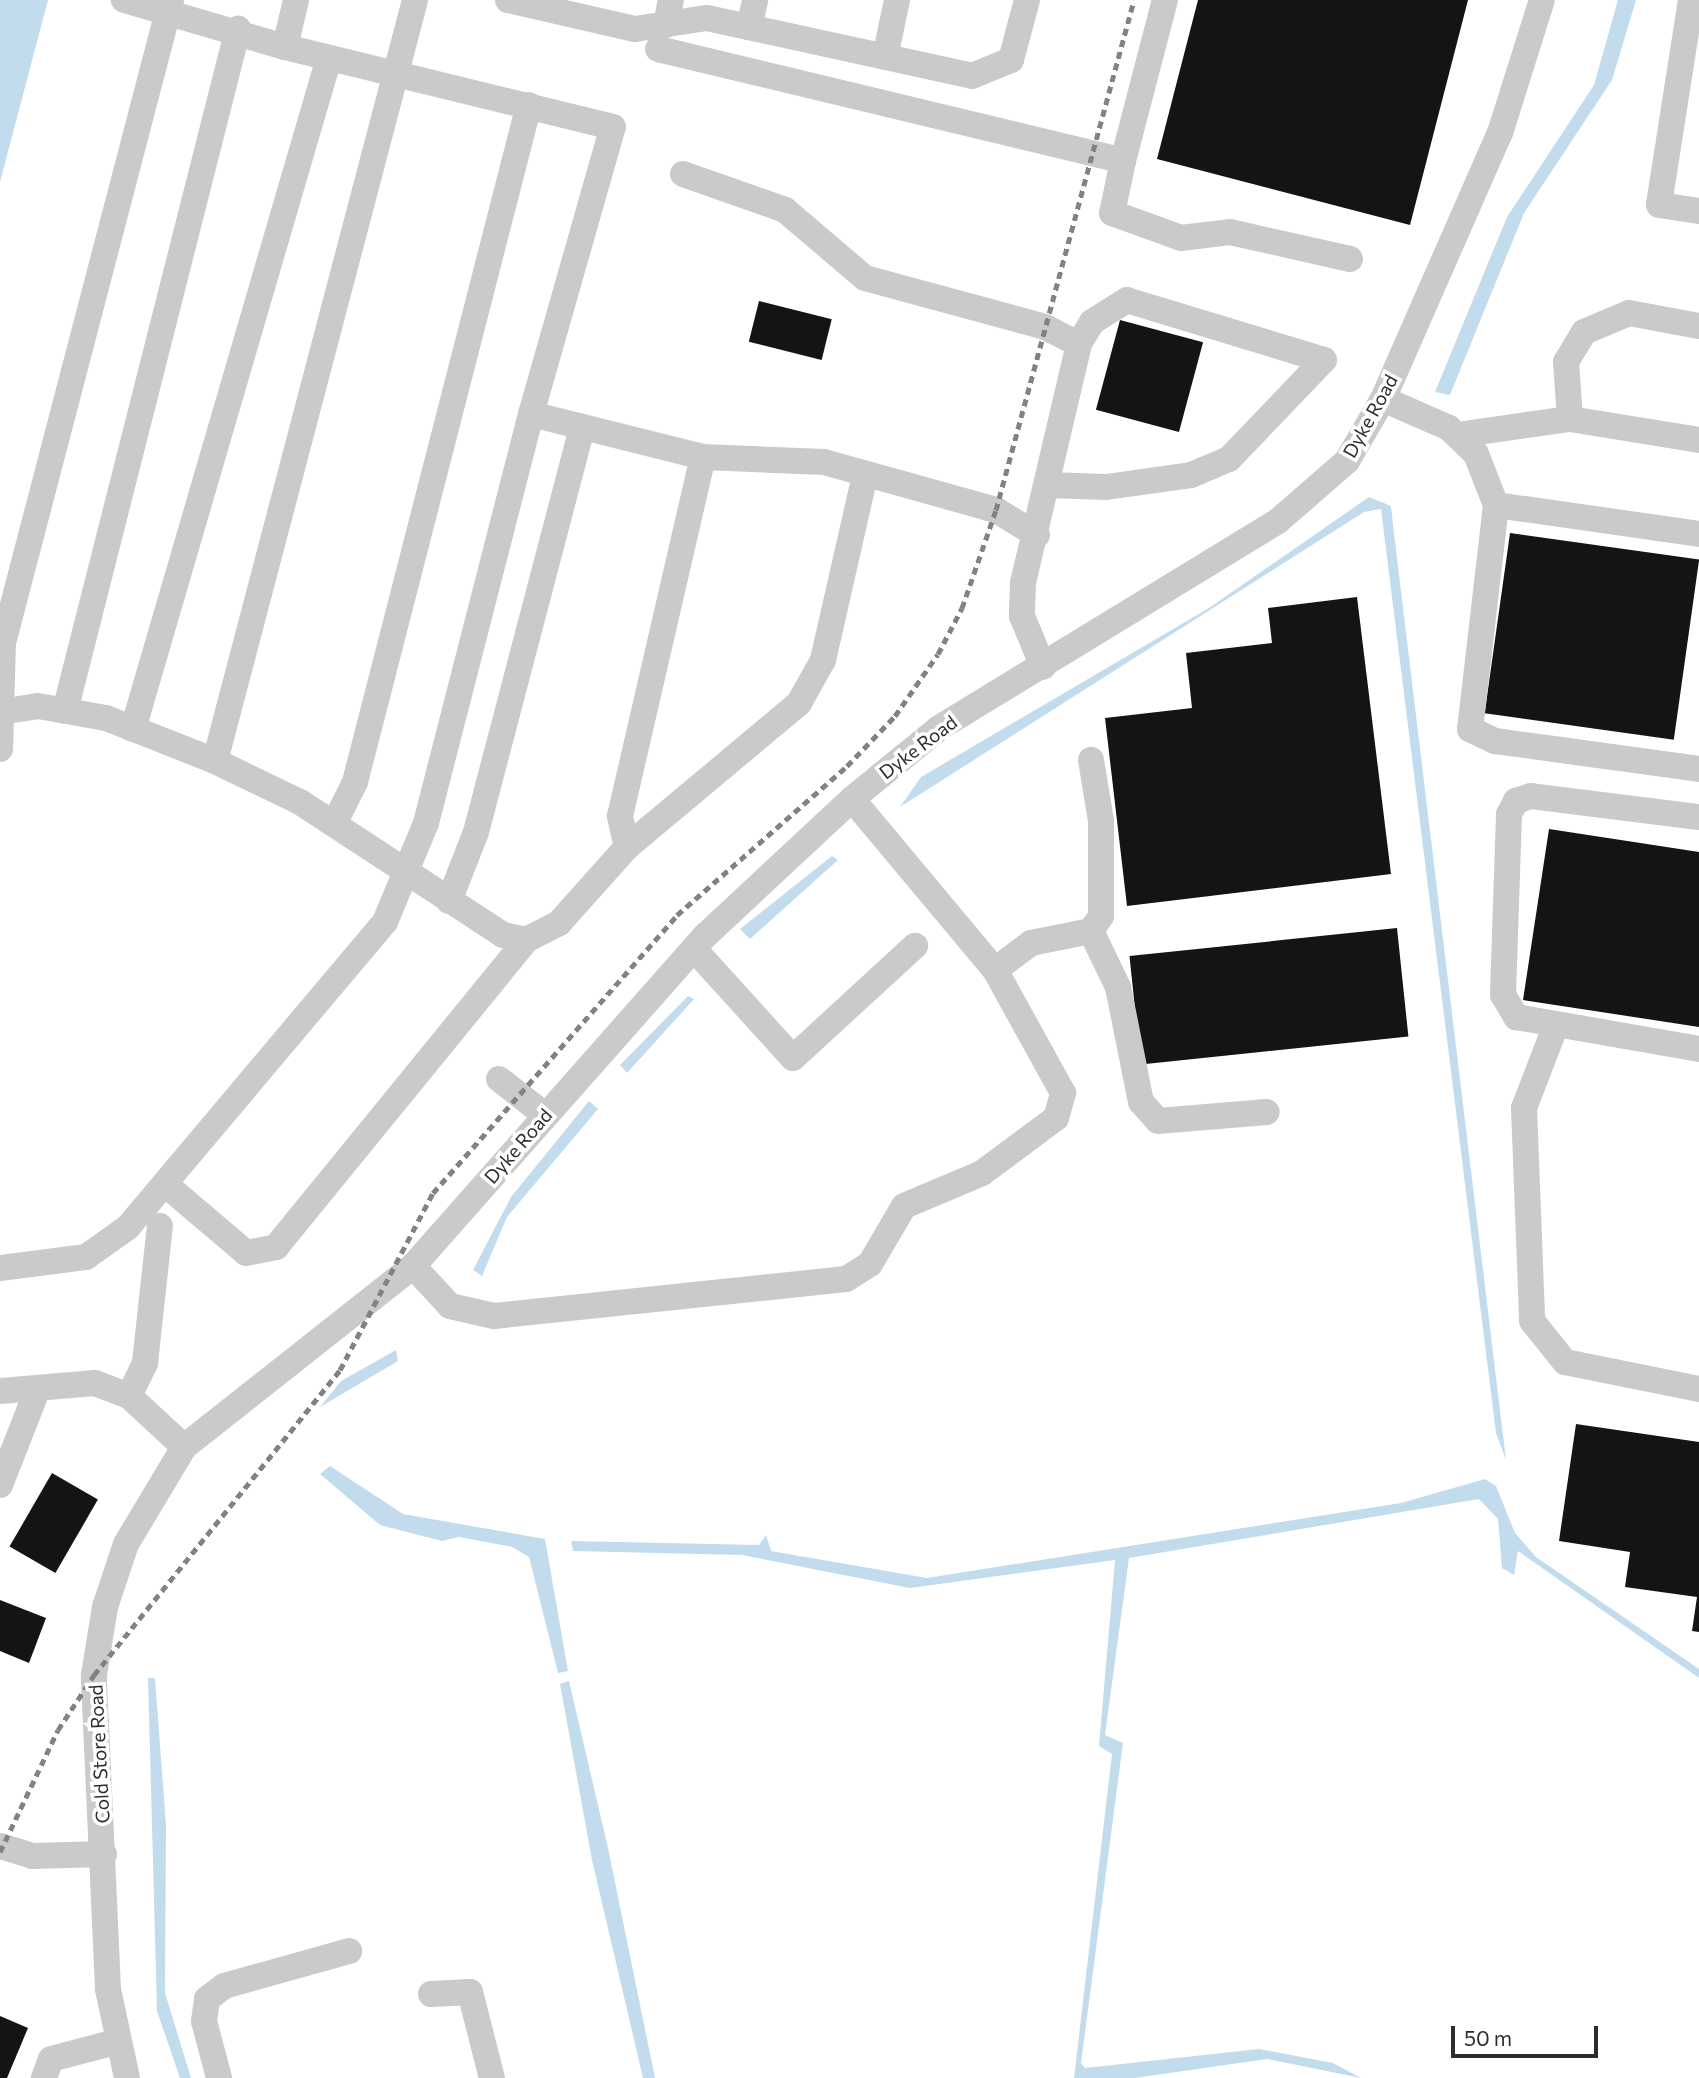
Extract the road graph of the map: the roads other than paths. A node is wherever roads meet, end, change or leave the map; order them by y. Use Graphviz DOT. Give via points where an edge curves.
graph roads {
  1 [pos="124,0"];
  2 [pos="296,0"];
  3 [pos="415,0"];
  4 [pos="508,0"];
  5 [pos="755,0"];
  6 [pos="897,0"];
  7 [pos="1027,0"];
  8 [pos="1165,0"];
  9 [pos="1542,0"];
  10 [pos="1691,0"];
  11 [pos="169,6"];
  12 [pos="601,11"];
  13 [pos="665,25"];
  14 [pos="749,27"];
  15 [pos="238,29"];
  16 [pos="285,47"];
  17 [pos="885,57"];
  18 [pos="329,58"];
  19 [pos="399,71"];
  20 [pos="1688,102"];
  21 [pos="529,105"];
  22 [pos="1123,161"];
  23 [pos="683,174"];
  24 [pos="1699,211"];
  25 [pos="1350,259"];
  26 [pos="1699,326"];
  27 [pos="1079,344"];
  28 [pos="1383,399"];
  29 [pos="531,414"];
  30 [pos="1570,419"];
  31 [pos="582,427"];
  32 [pos="1457,435"];
  33 [pos="1699,440"];
  34 [pos="703,457"];
  35 [pos="865,475"];
  36 [pos="1047,485"];
  37 [pos="1496,505"];
  38 [pos="1699,534"];
  39 [pos="1037,535"];
  40 [pos="1043,667"];
  41 [pos="1,701"];
  42 [pos="65,711"];
  43 [pos="133,729"];
  44 [pos="0,749"];
  45 [pos="1091,760"];
  46 [pos="215,761"];
  47 [pos="1699,769"];
  48 [pos="852,799"];
  49 [pos="1699,817"];
  50 [pos="334,824"];
  51 [pos="627,847"];
  52 [pos="408,873"];
  53 [pos="449,901"];
  54 [pos="1091,931"];
  55 [pos="527,940"];
  56 [pos="915,946"];
  57 [pos="694,949"];
  58 [pos="995,970"];
  59 [pos="1556,1026"];
  60 [pos="1699,1049"];
  61 [pos="499,1079"];
  62 [pos="1267,1112"];
  63 [pos="545,1115"];
  64 [pos="165,1184"];
  65 [pos="160,1226"];
  66 [pos="413,1266"];
  67 [pos="0,1268"];
  68 [pos="38,1388"];
  69 [pos="1699,1389"];
  70 [pos="0,1391"];
  71 [pos="129,1396"];
  72 [pos="184,1447"];
  73 [pos="0,1485"];
  74 [pos="0,1846"];
  75 [pos="104,1854"];
  76 [pos="349,1951"];
  77 [pos="430,1994"];
  78 [pos="116,2042"];
  79 [pos="44,2078"];
  80 [pos="127,2078"];
  81 [pos="219,2078"];
  82 [pos="492,2078"];
  1 -- 11 [label="street"];
  2 -- 16 [label="street"];
  3 -- 19 [label="street"];
  4 -- 12 [label="street"];
  5 -- 14 [label="street"];
  6 -- 17 [label="street"];
  7 -- 17 [label="street" via="1011,60 994,70 972,76"];
  8 -- 22 [label="street"];
  9 -- 28 [label="street, Dyke Road" via="1500,133"];
  10 -- 20 [label="street"];
  11 -- 15 [label="street"];
  11 -- 41 [label="street" via="3,643"];
  12 -- 13 [label="street" via="635,29"];
  13 -- 14 [label="street" via="707,18"];
  13 -- 22 [label="street"];
  14 -- 17 [label="street"];
  15 -- 16 [label="street"];
  15 -- 42 [label="street"];
  16 -- 18 [label="street"];
  18 -- 19 [label="street"];
  18 -- 43 [label="street"];
  19 -- 21 [label="street"];
  19 -- 46 [label="street"];
  20 -- 24 [label="street" via="1659,205"];
  21 -- 29 [label="street" via="613,127"];
  21 -- 50 [label="street" via="355,782"];
  22 -- 25 [label="street" via="1112,213 1181,238 1213,230"];
  23 -- 27 [label="street" via="785,210 864,278 1045,327"];
  26 -- 30 [label="street" via="1629,313 1584,332 1566,362"];
  27 -- 36 [label="street"];
  27 -- 36 [label="street" via="1092,322 1127,300 1324,360 1229,459 1191,475 1106,486"];
  28 -- 32 [label="street"];
  28 -- 40 [label="street, Dyke Road" via="1348,461 1278,520"];
  29 -- 31 [label="street"];
  29 -- 52 [label="street"];
  30 -- 32 [label="street"];
  30 -- 33 [label="street"];
  31 -- 34 [label="street"];
  31 -- 53 [label="street" via="476,832"];
  32 -- 37 [label="street" via="1476,454"];
  34 -- 35 [label="street" via="824,462"];
  34 -- 51 [label="street" via="620,816"];
  35 -- 39 [label="street" via="996,510"];
  35 -- 51 [label="street" via="823,660 799,704"];
  36 -- 39 [label="street"];
  37 -- 38 [label="street"];
  37 -- 47 [label="street" via="1469,729 1495,741"];
  39 -- 40 [label="street" via="1023,583 1022,616"];
  40 -- 48 [label="street, Dyke Road" via="939,728"];
  41 -- 42 [label="street"];
  41 -- 44 [label="street"];
  42 -- 43 [label="street"];
  43 -- 46 [label="street"];
  45 -- 54 [label="street" via="1101,916"];
  46 -- 50 [label="street"];
  48 -- 57 [label="street, Dyke Road"];
  48 -- 58 [label="street"];
  49 -- 59 [label="street" via="1531,796 1516,801 1509,814 1503,995 1516,1017"];
  50 -- 52 [label="street"];
  51 -- 55 [label="street" via="559,923"];
  52 -- 53 [label="street"];
  52 -- 64 [label="street" via="385,922"];
  53 -- 55 [label="street" via="503,935"];
  54 -- 58 [label="street" via="1031,943"];
  54 -- 62 [label="street" via="1118,987 1141,1102 1158,1121"];
  55 -- 64 [label="street" via="276,1247 246,1253"];
  56 -- 57 [label="street" via="793,1058"];
  57 -- 63 [label="street, Dyke Road"];
  58 -- 66 [label="street" via="1063,1093 1056,1118 982,1173 905,1206 870,1264 846,1279 494,1315 450,1306"];
  59 -- 60 [label="street"];
  59 -- 69 [label="street" via="1524,1108 1532,1321 1565,1363"];
  61 -- 63 [label="street"];
  63 -- 66 [label="street, Dyke Road"];
  64 -- 67 [label="street" via="128,1227 86,1257"];
  65 -- 71 [label="street" via="145,1363"];
  66 -- 72 [label="street, Dyke Road"];
  68 -- 70 [label="street"];
  68 -- 71 [label="street" via="95,1383"];
  68 -- 73 [label="street"];
  71 -- 72 [label="street"];
  72 -- 75 [label="street, Cold Store Road" via="126,1544 105,1607 94,1675"];
  74 -- 75 [label="street" via="32,1856"];
  75 -- 78 [label="street, Cold Store Road"];
  76 -- 81 [label="street" via="224,1986 207,1999 204,2021"];
  77 -- 82 [label="street" via="470,1993"];
  78 -- 79 [label="street" via="51,2059"];
  78 -- 80 [label="street, Cold Store Road"];
}
